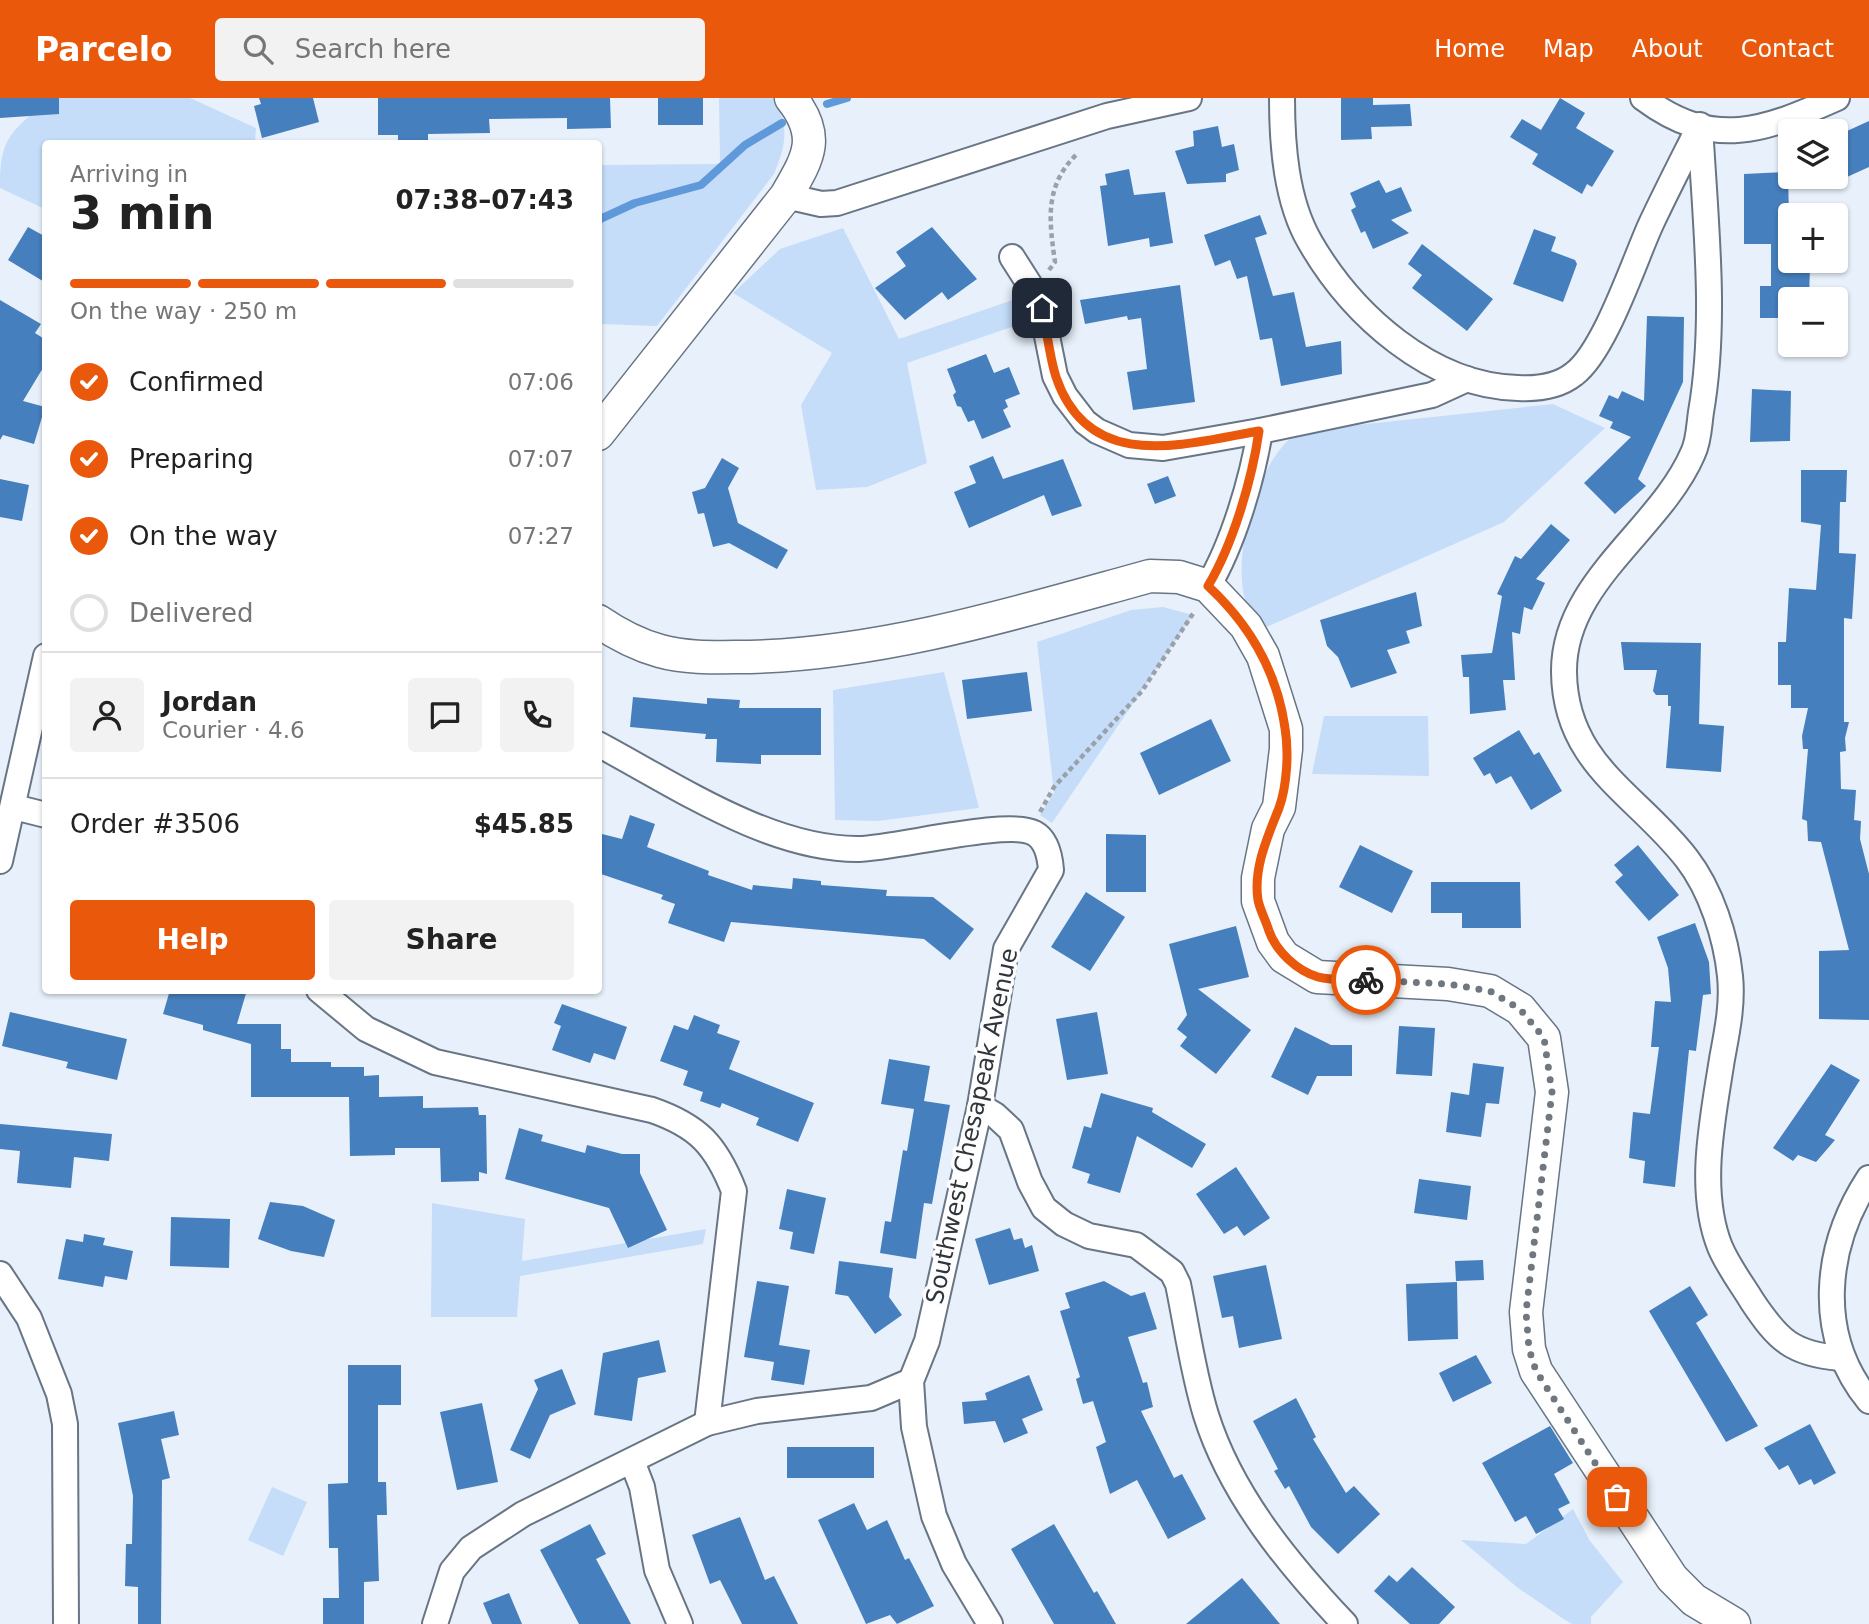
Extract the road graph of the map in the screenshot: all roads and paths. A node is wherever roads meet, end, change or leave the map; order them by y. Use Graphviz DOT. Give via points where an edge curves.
graph roads {
  1 [pos="791,98"];
  2 [pos="1189,98"];
  3 [pos="1282,98"];
  4 [pos="1643,98"];
  5 [pos="1837,98"];
  6 [pos="1700,125"];
  7 [pos="1081,150"];
  8 [pos="786,196"];
  9 [pos="1012,257"];
  10 [pos="1034,290"];
  11 [pos="1467,379"];
  12 [pos="602,430"];
  13 [pos="1259,431"];
  14 [pos="1208,586"];
  15 [pos="602,624"];
  16 [pos="42,675"];
  17 [pos="602,746"];
  18 [pos="15,807"];
  19 [pos="42,814"];
  20 [pos="1033,833"];
  21 [pos="0,861"];
  22 [pos="324,994"];
  23 [pos="980,1107"];
  24 [pos="1869,1178"];
  25 [pos="0,1274"];
  26 [pos="1840,1358"];
  27 [pos="911,1381"];
  28 [pos="1869,1401"];
  29 [pos="707,1423"];
  30 [pos="632,1461"];
  31 [pos="66,1624"];
  32 [pos="435,1624"];
  33 [pos="680,1624"];
  34 [pos="990,1624"];
  35 [pos="1345,1624"];
  36 [pos="1734,1624"];
  1 -- 8 [label="street" via="803,113 810,138 807,160"];
  2 -- 8 [label="street" via="1107,116 837,203"];
  3 -- 11 [label="street" via="1289,178 1309,241 1345,292 1372,320 1428,362"];
  4 -- 6 [label="street" via="1658,109"];
  5 -- 6 [label="street" via="1765,128 1723,131"];
  6 -- 11 [label="street" via="1608,321 1574,374 1531,389 1498,388"];
  6 -- 26 [label="street" via="1707,263 1706,382 1695,450 1673,493 1602,577 1570,625 1564,671 1569,711 1587,754 1689,861 1721,933 1731,998 1709,1152 1711,1205 1719,1245 1778,1336 1812,1356"];
  7 -- 10 [label="path" via="1063,170 1051,195 1048,209 1055,262"];
  8 -- 12 [label="street"];
  9 -- 10 [label="street"];
  10 -- 13 [label="street" via="1042,308 1055,376 1073,409 1097,431 1146,448"];
  11 -- 13 [label="street" via="1432,395"];
  13 -- 14 [label="street" via="1255,460 1223,556"];
  14 -- 15 [label="street" via="1179,577 1150,576 890,643 786,656 661,652"];
  14 -- 20 [label="path" via="1142,691 1054,787"];
  14 -- 36 [label="street" via="1246,626 1257,646 1286,729 1279,807 1268,829 1258,878 1258,901 1273,942 1284,957 1317,977 1448,984 1490,991 1520,1009 1544,1038 1552,1092 1526,1312 1536,1371 1672,1578 1694,1600"];
  16 -- 18 [label="street"];
  17 -- 20 [label="street" via="730,815 809,843 877,848 1010,829"];
  18 -- 19 [label="street"];
  18 -- 21 [label="street"];
  20 -- 23 [label="street, Southwest Chesapeak Avenue" via="1046,848 1051,870 1006,949"];
  22 -- 29 [label="street" via="366,1029 435,1062 652,1110 679,1120 704,1137 723,1162 734,1191"];
  23 -- 27 [label="street, Southwest Chesapeak Avenue" via="928,1341"];
  23 -- 35 [label="street" via="1011,1130 1044,1208 1089,1236 1136,1245 1172,1272 1207,1417 1227,1464 1258,1518"];
  24 -- 26 [label="street" via="1837,1246 1831,1303"];
  25 -- 31 [label="street" via="29,1318 59,1394 65,1424"];
  26 -- 28 [label="street"];
  27 -- 29 [label="street" via="871,1398 757,1411"];
  27 -- 34 [label="street, Southwest Chesapeak Avenue" via="914,1427 934,1516 954,1564"];
  29 -- 30 [label="street"];
  30 -- 32 [label="street" via="523,1514 471,1548 452,1571"];
  30 -- 33 [label="street" via="642,1487 657,1570"];
}
